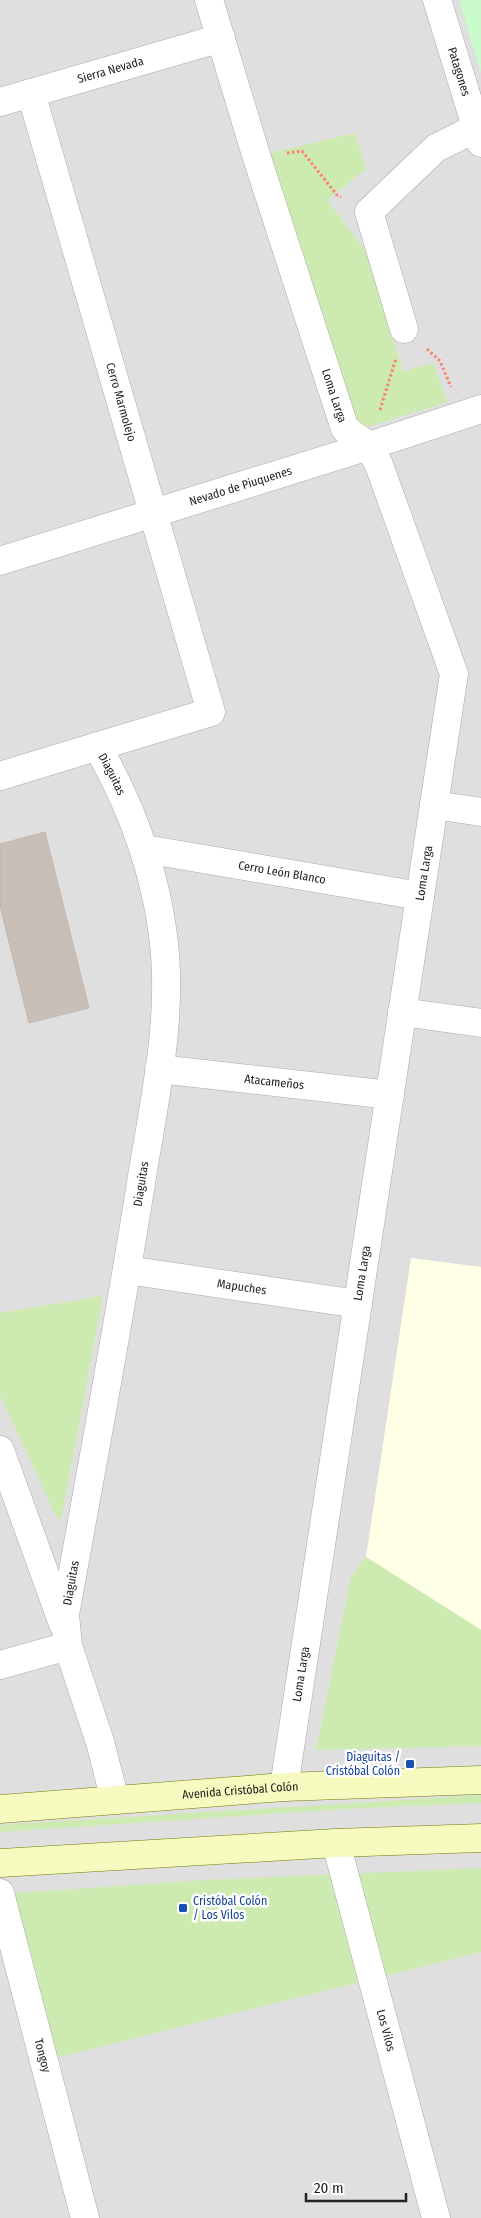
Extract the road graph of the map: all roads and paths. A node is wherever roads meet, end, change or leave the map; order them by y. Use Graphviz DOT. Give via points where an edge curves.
graph roads {
  1 [pos="209,0"];
  2 [pos="436,0"];
  3 [pos="221,38"];
  4 [pos="32,93"];
  5 [pos="0,102"];
  6 [pos="479,135"];
  7 [pos="302,151"];
  8 [pos="337,195"];
  9 [pos="404,329"];
  10 [pos="449,380"];
  11 [pos="481,409"];
  12 [pos="369,446"];
  13 [pos="153,514"];
  14 [pos="0,561"];
  15 [pos="97,746"];
  16 [pos="0,776"];
  17 [pos="434,805"];
  18 [pos="481,812"];
  19 [pos="144,849"];
  20 [pos="420,896"];
  21 [pos="402,1012"];
  22 [pos="481,1023"];
  23 [pos="159,1069"];
  24 [pos="390,1095"];
  25 [pos="127,1270"];
  26 [pos="358,1304"];
  27 [pos="2,1458"];
  28 [pos="67,1638"];
  29 [pos="0,1665"];
  30 [pos="481,1780"];
  31 [pos="284,1787"];
  32 [pos="115,1800"];
  33 [pos="0,1809"];
  34 [pos="481,1838"];
  35 [pos="336,1843"];
  36 [pos="0,1863"];
  37 [pos="0,1893"];
  38 [pos="85,2218"];
  39 [pos="436,2218"];
  1 -- 3 [label="street, Loma Larga"];
  2 -- 6 [label="street, Patagones"];
  3 -- 4 [label="street, Sierra Nevada"];
  3 -- 12 [label="street, Loma Larga" via="345,429"];
  4 -- 5 [label="street, Sierra Nevada"];
  4 -- 13 [label="street, Cerro Marmolejo"];
  6 -- 9 [label="street" via="436,148 369,212"];
  7 -- 8 [label="path"];
  9 -- 10 [label="path" via="440,361"];
  9 -- 12 [label="path"];
  11 -- 12 [label="street, Nevado de Piuquenes"];
  12 -- 13 [label="street, Nevado de Piuquenes"];
  12 -- 17 [label="street, Loma Larga" via="454,674"];
  13 -- 14 [label="street, Nevado de Piuquenes"];
  13 -- 15 [label="street, Cerro Marmolejo" via="211,712"];
  15 -- 16 [label="street"];
  15 -- 19 [label="street, Diaguitas" via="124,796"];
  17 -- 18 [label="street"];
  17 -- 20 [label="street, Loma Larga"];
  19 -- 20 [label="street, Cerro León Blanco"];
  19 -- 23 [label="street, Diaguitas" via="156,892 163,936 165,1025"];
  20 -- 21 [label="street, Loma Larga"];
  21 -- 22 [label="street"];
  21 -- 24 [label="street, Loma Larga"];
  23 -- 24 [label="street, Atacameños"];
  23 -- 25 [label="street, Diaguitas"];
  24 -- 26 [label="street, Loma Larga"];
  25 -- 26 [label="street, Mapuches"];
  25 -- 28 [label="street, Diaguitas" via="65,1615"];
  26 -- 31 [label="street, Loma Larga"];
  27 -- 28 [label="street, Diaguitas"];
  28 -- 29 [label="street"];
  28 -- 32 [label="street, Diaguitas" via="103,1750"];
  30 -- 31 [label="street, Avenida Cristóbal Colón"];
  31 -- 32 [label="street, Avenida Cristóbal Colón"];
  32 -- 33 [label="street, Avenida Cristóbal Colón"];
  34 -- 35 [label="street"];
  35 -- 36 [label="street"];
  35 -- 39 [label="street, Los Vilos"];
  37 -- 38 [label="street, Tongoy"];
}
